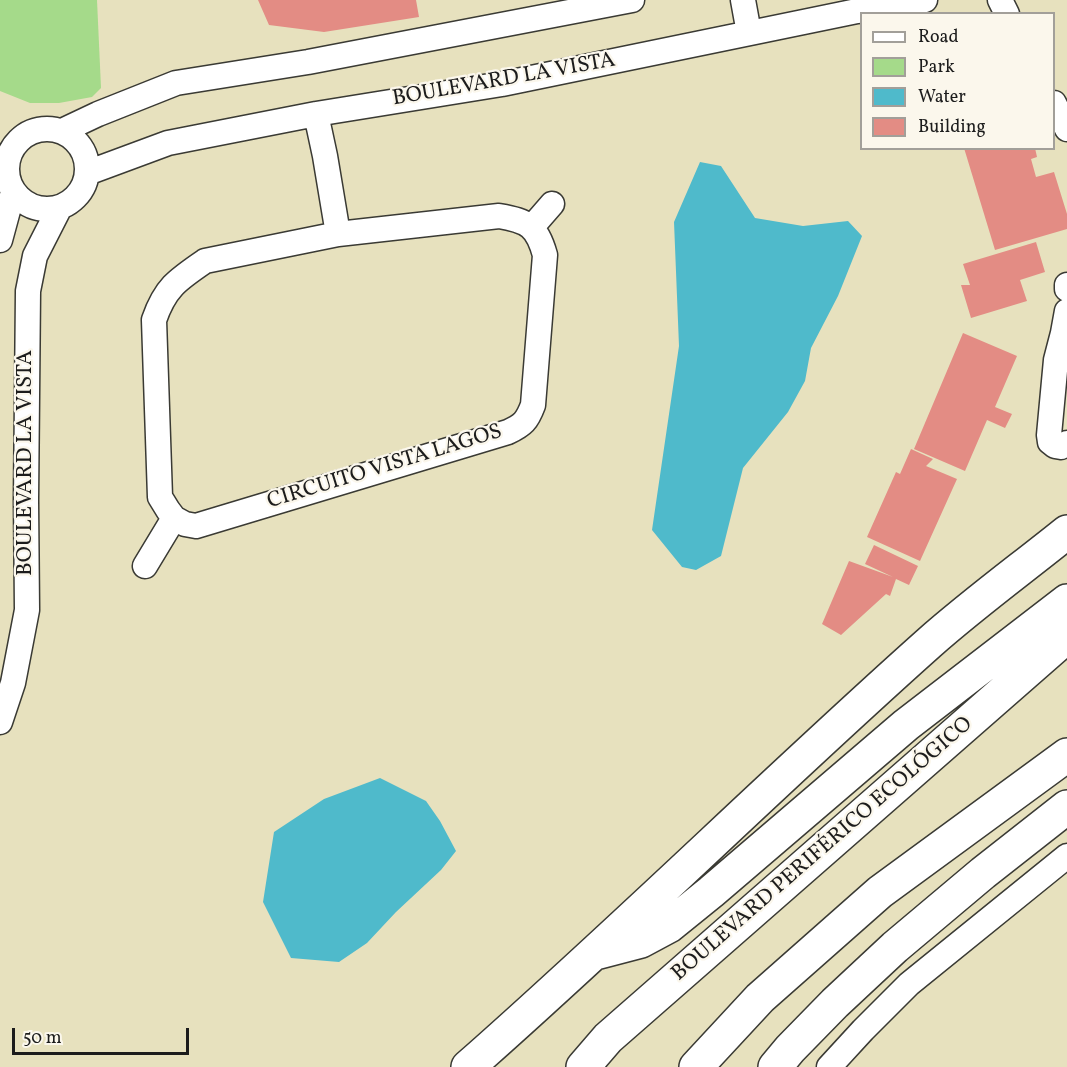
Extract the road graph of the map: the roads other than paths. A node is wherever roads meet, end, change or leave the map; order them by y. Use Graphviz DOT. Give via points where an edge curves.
graph roads {
  1 [pos="633,0"];
  2 [pos="742,0"];
  3 [pos="925,0"];
  4 [pos="749,33"];
  5 [pos="1055,107"];
  6 [pos="315,114"];
  7 [pos="1067,129"];
  8 [pos="62,131"];
  9 [pos="9,135"];
  10 [pos="87,173"];
  11 [pos="13,192"];
  12 [pos="552,204"];
  13 [pos="60,207"];
  14 [pos="532,227"];
  15 [pos="338,234"];
  16 [pos="0,240"];
  17 [pos="1067,285"];
  18 [pos="1067,290"];
  19 [pos="1067,310"];
  20 [pos="1061,363"];
  21 [pos="1067,443"];
  22 [pos="174,518"];
  23 [pos="1067,532"];
  24 [pos="144,566"];
  25 [pos="1067,602"];
  26 [pos="1067,636"];
  27 [pos="0,722"];
  28 [pos="1067,755"];
  29 [pos="1067,807"];
  30 [pos="1067,856"];
  31 [pos="597,952"];
  32 [pos="468,1067"];
  33 [pos="583,1067"];
  34 [pos="696,1067"];
  35 [pos="775,1067"];
  36 [pos="829,1067"];
  1 -- 8 [label="street" via="176,83"];
  2 -- 4 [label="street"];
  3 -- 4 [label="street, BOULEVARD LA VISTA"];
  4 -- 6 [label="street, BOULEVARD LA VISTA" via="502,84"];
  5 -- 7 [label="street"];
  6 -- 10 [label="street, BOULEVARD LA VISTA" via="168,143"];
  6 -- 15 [label="street"];
  8 -- 9 [label="street" via="50,128"];
  8 -- 10 [label="street" via="81,147"];
  9 -- 11 [label="street" via="6,165"];
  10 -- 13 [label="street" via="79,194"];
  11 -- 13 [label="street" via="34,207"];
  11 -- 16 [label="street"];
  12 -- 14 [label="street"];
  13 -- 27 [label="street, BOULEVARD LA VISTA" via="35,256 28,291 27,610 13,683"];
  14 -- 15 [label="street" via="499,216"];
  14 -- 22 [label="street, CIRCUITO VISTA LAGOS" via="544,255 528,433 508,432 196,526"];
  15 -- 22 [label="street" via="205,261 171,287 160,302 154,320 160,497"];
  17 -- 18 [label="street"];
  19 -- 20 [label="street"];
  20 -- 21 [label="street" via="1049,435 1055,446"];
  22 -- 24 [label="street"];
  23 -- 31 [label="highway" via="930,642"];
  25 -- 31 [label="highway" via="906,725 669,926 641,941"];
  26 -- 33 [label="highway, BOULEVARD PERIFÉRICO ECOLÓGICO" via="608,1038"];
  28 -- 34 [label="highway" via="880,892 760,998"];
  29 -- 35 [label="highway" via="895,947"];
  30 -- 36 [label="street" via="909,984"];
  31 -- 32 [label="highway"];
}
